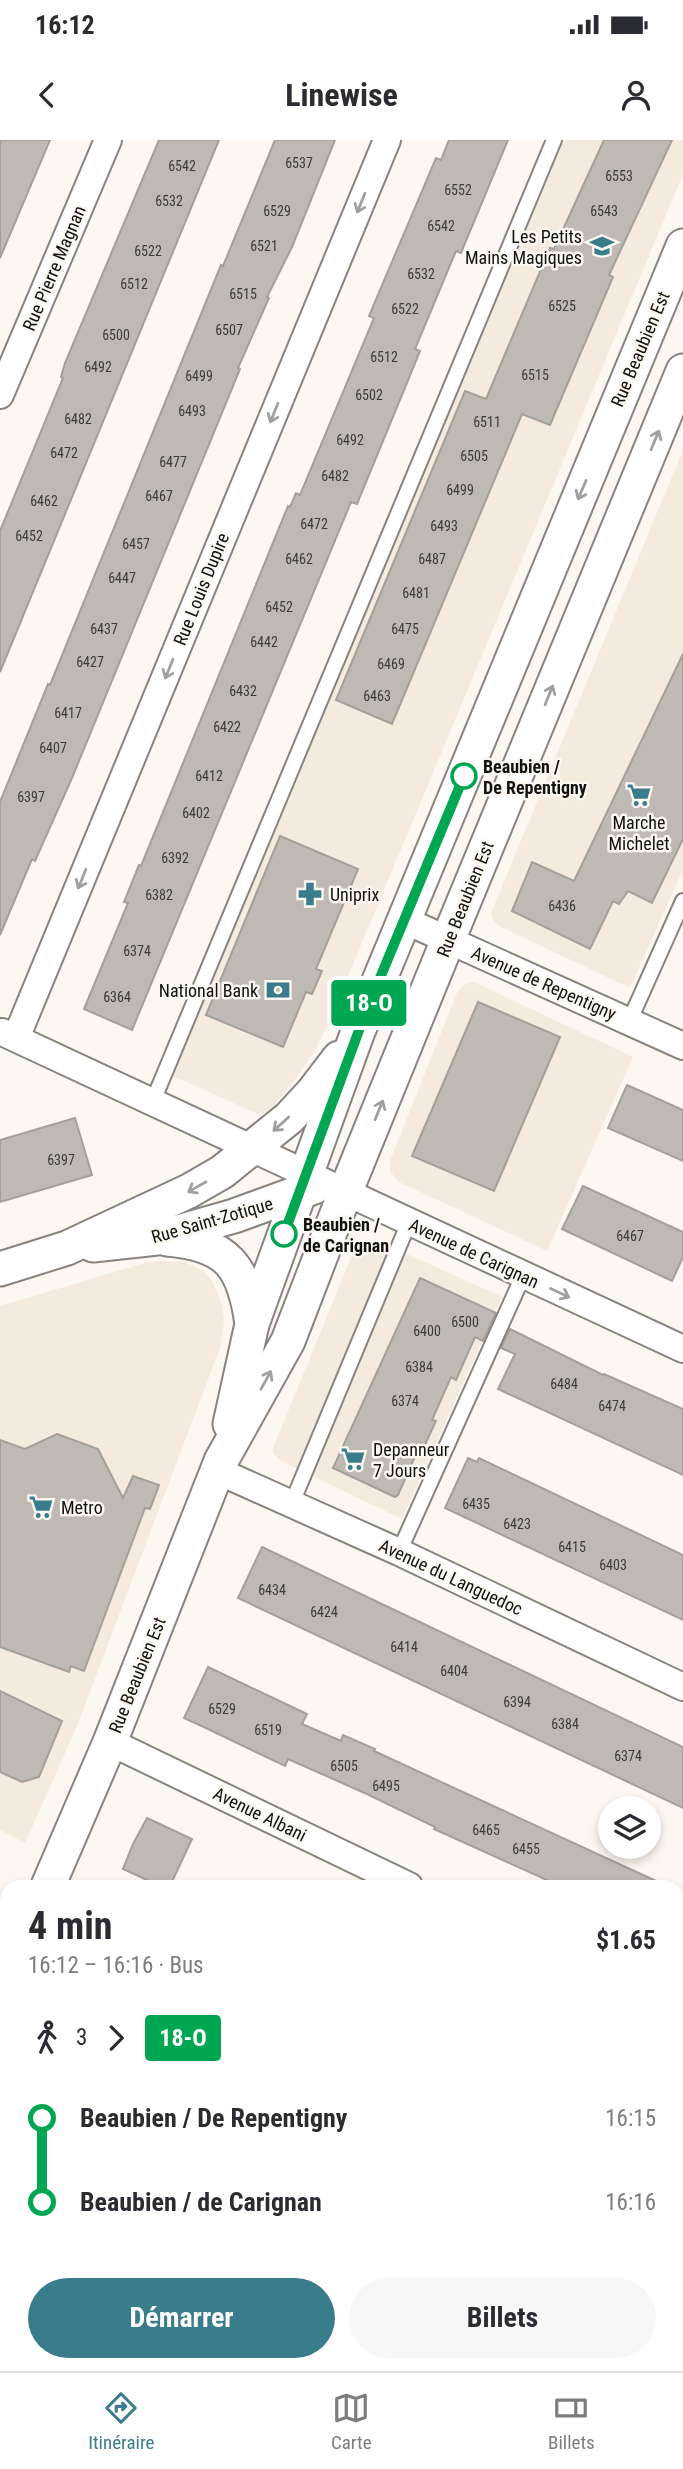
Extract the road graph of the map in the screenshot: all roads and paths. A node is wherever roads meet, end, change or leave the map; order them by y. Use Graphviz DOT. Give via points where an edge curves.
graph roads {
  1 [pos="108,140"];
  2 [pos="387,140"];
  3 [pos="554,140"];
  4 [pos="683,246"];
  5 [pos="683,371"];
  6 [pos="0,395"];
  7 [pos="596,457"];
  8 [pos="640,475"];
  9 [pos="482,732"];
  10 [pos="526,750"];
  11 [pos="683,901"];
  12 [pos="404,920"];
  13 [pos="448,940"];
  14 [pos="629,1022"];
  15 [pos="357,1034"];
  16 [pos="8,1035"];
  17 [pos="683,1046"];
  18 [pos="153,1101"];
  19 [pos="253,1149"];
  20 [pos="325,1183"];
  21 [pos="409,1222"];
  22 [pos="157,1238"];
  23 [pos="67,1248"];
  24 [pos="0,1269"];
  25 [pos="523,1276"];
  26 [pos="252,1324"];
  27 [pos="683,1349"];
  28 [pos="220,1466"];
  29 [pos="292,1503"];
  30 [pos="398,1552"];
  31 [pos="683,1688"];
  32 [pos="110,1742"];
  33 [pos="51,1880"];
  34 [pos="379,1880"];
  1 -- 6 [label="street, Rue Pierre Magnan"];
  2 -- 16 [label="street, Rue Louis Dupire, one-way"];
  3 -- 18 [label="lane"];
  4 -- 7 [label="street, Rue Beaubien Est"];
  8 -- 5 [label="street, Rue Beaubien Est, one-way"];
  7 -- 8 [label="street"];
  7 -- 9 [label="street, Rue Beaubien Est, one-way"];
  10 -- 8 [label="street, Rue Beaubien Est, one-way"];
  9 -- 10 [label="street"];
  9 -- 12 [label="street, Rue Beaubien Est"];
  10 -- 13 [label="street, Rue Beaubien Est"];
  11 -- 14 [label="lane"];
  12 -- 13 [label="street, Avenue de Repentigny"];
  12 -- 15 [label="street, Rue Beaubien Est"];
  13 -- 14 [label="street, Avenue de Repentigny"];
  20 -- 13 [label="street, Rue Beaubien Est, one-way"];
  14 -- 17 [label="street, Avenue de Repentigny"];
  15 -- 19 [label="street, Rue Beaubien Est, one-way" via="313,1092"];
  15 -- 20 [label="street, Rue Beaubien Est" via="323,1132"];
  16 -- 18 [label="street, Avenue de Carignan"];
  18 -- 19 [label="street, Avenue de Carignan"];
  19 -- 20 [label="street, Avenue de Carignan"];
  19 -- 23 [label="street, Rue Saint-Zotique, one-way" via="189,1191"];
  20 -- 21 [label="street, Avenue de Carignan"];
  20 -- 22 [label="street, Rue Saint-Zotique"];
  20 -- 26 [label="street, Rue Beaubien Est"];
  28 -- 20 [label="street, Rue Beaubien Est, one-way" via="288,1341"];
  21 -- 25 [label="street, Avenue de Carignan"];
  21 -- 29 [label="lane"];
  22 -- 23 [label="street, Rue Saint-Zotique"];
  22 -- 26 [label="street" via="205,1245 232,1263 248,1295"];
  23 -- 24 [label="street, Rue Saint-Zotique"];
  25 -- 27 [label="street, Avenue de Carignan, one-way"];
  25 -- 30 [label="lane"];
  26 -- 28 [label="street, Rue Beaubien Est"];
  28 -- 29 [label="street, Avenue du Languedoc"];
  28 -- 32 [label="street, Rue Beaubien Est"];
  29 -- 30 [label="street, Avenue du Languedoc"];
  30 -- 31 [label="street, Avenue du Languedoc"];
  32 -- 33 [label="street, Rue Beaubien Est"];
  32 -- 34 [label="street, Avenue Albani"];
}
